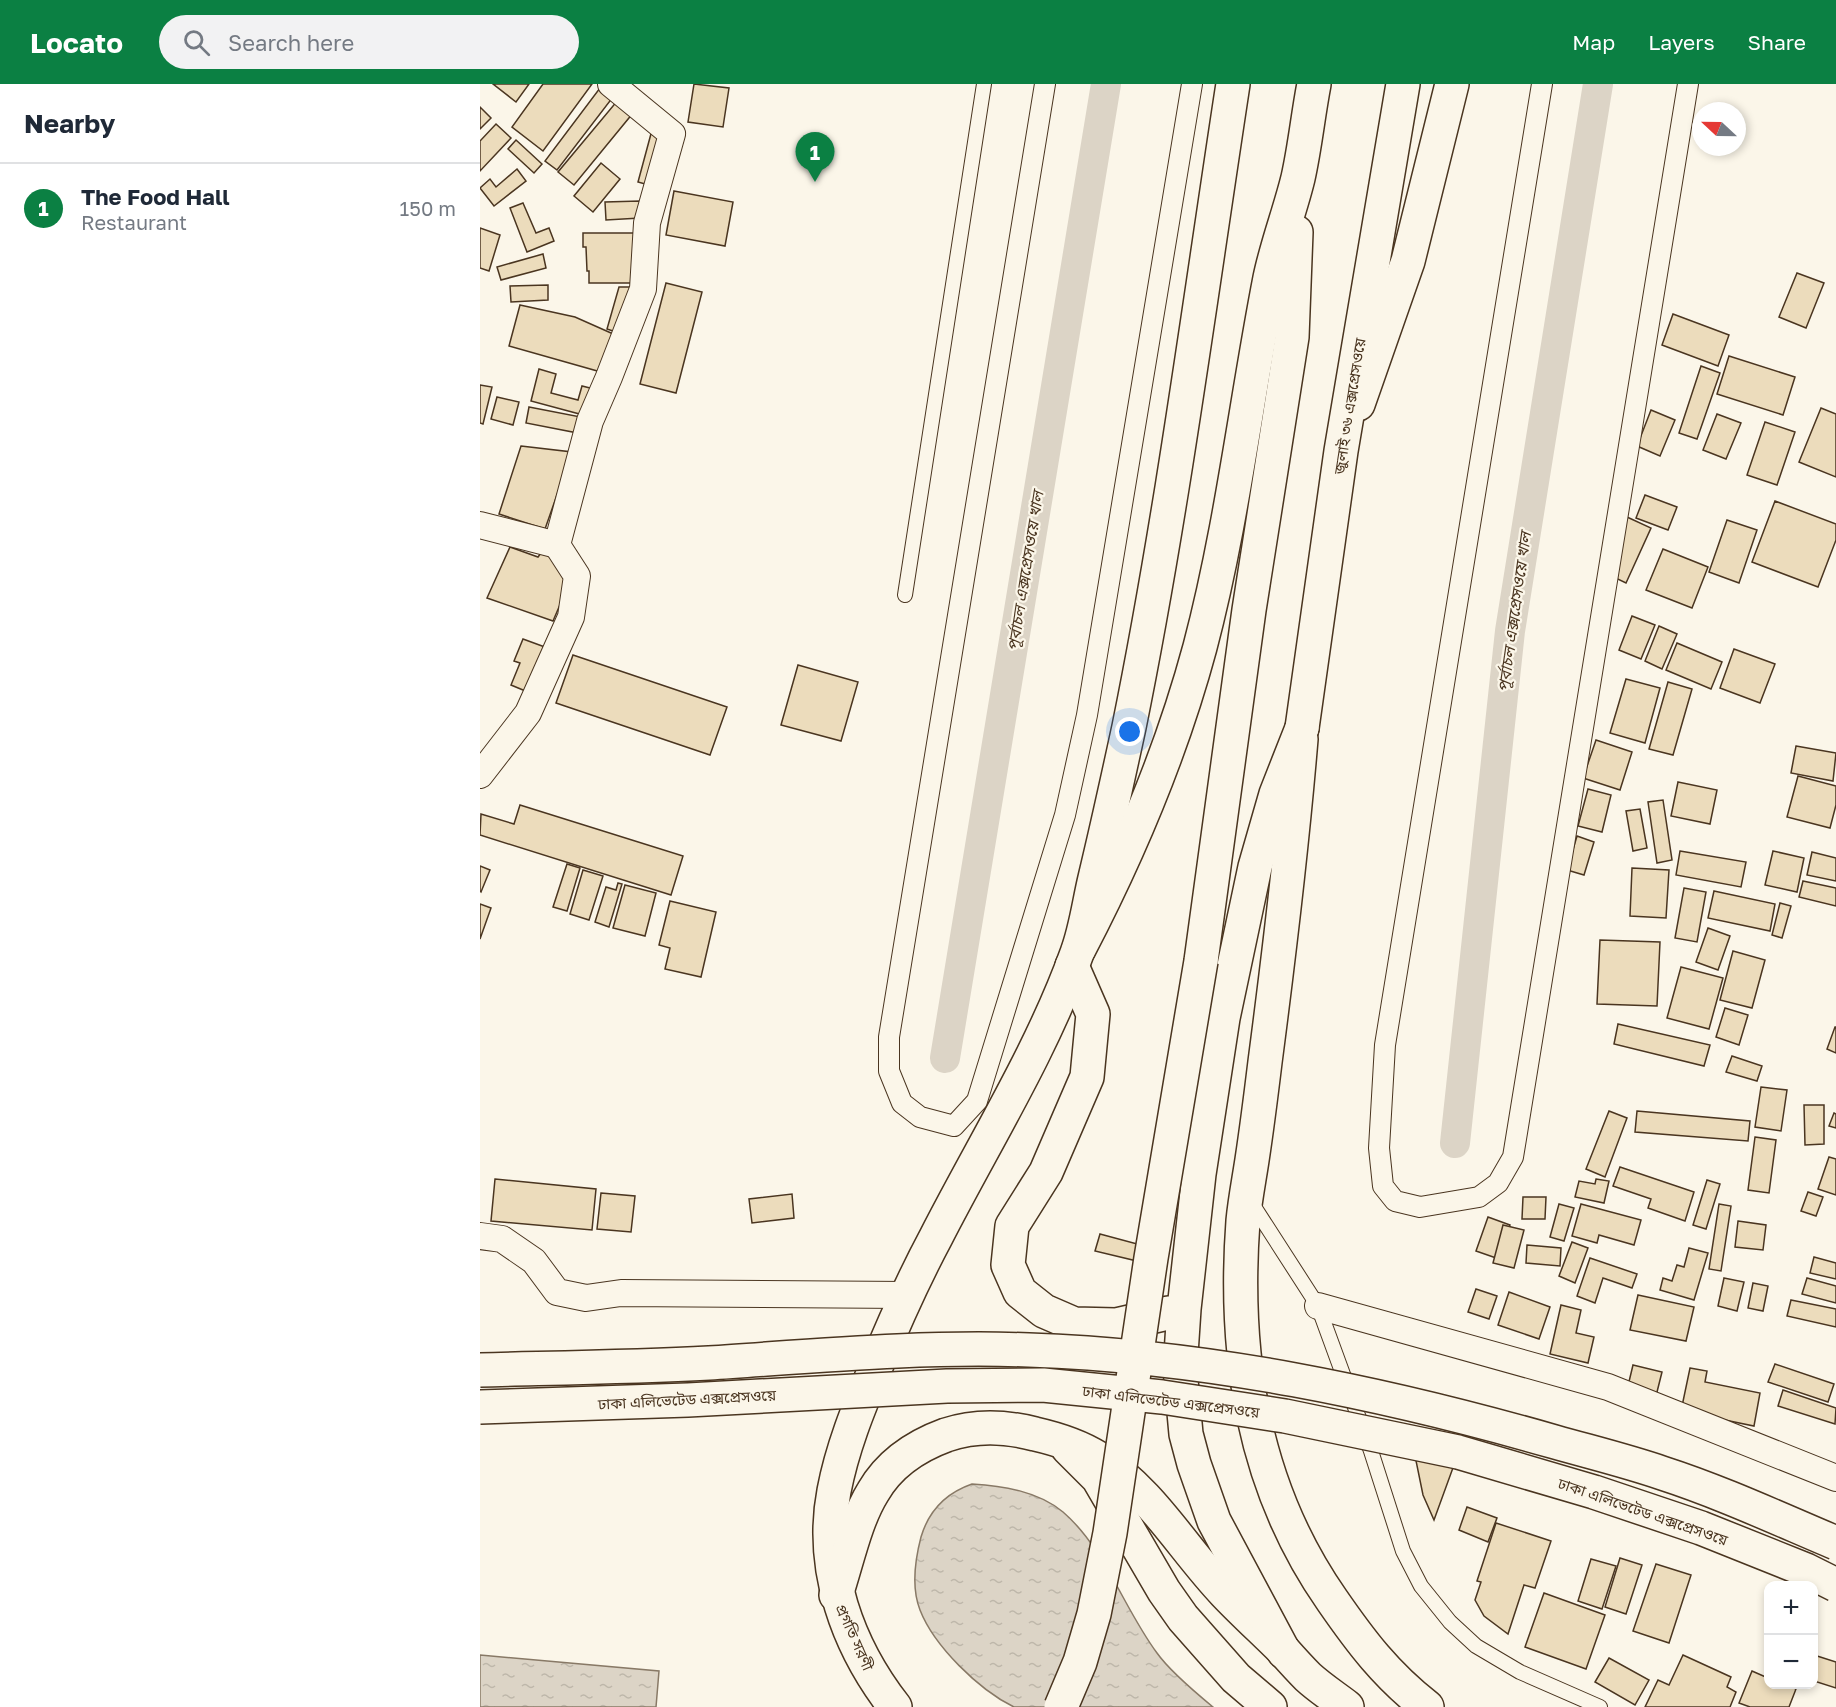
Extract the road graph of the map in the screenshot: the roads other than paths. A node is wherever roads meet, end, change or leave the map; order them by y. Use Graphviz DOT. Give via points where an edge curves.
graph roads {
  1 [pos="611,84"];
  2 [pos="984,84"];
  3 [pos="1045,84"];
  4 [pos="1192,84"];
  5 [pos="1233,84"];
  6 [pos="1403,84"];
  7 [pos="1452,84"];
  8 [pos="1542,84"];
  9 [pos="1688,84"];
  10 [pos="1312,88"];
  11 [pos="1298,177"];
  12 [pos="1341,452"];
  13 [pos="480,525"];
  14 [pos="557,545"];
  15 [pos="905,595"];
  16 [pos="1302,728"];
  17 [pos="480,775"];
  18 [pos="1075,958"];
  19 [pos="1247,1196"];
  20 [pos="480,1236"];
  21 [pos="908,1295"];
  22 [pos="1318,1306"];
  23 [pos="1184,1309"];
  24 [pos="480,1370"];
  25 [pos="480,1407"];
  26 [pos="1056,1439"];
  27 [pos="1836,1478"];
  28 [pos="1836,1543"];
  29 [pos="1836,1585"];
  30 [pos="836,1595"];
  31 [pos="1284,1652"];
  32 [pos="895,1707"];
  33 [pos="1061,1707"];
  34 [pos="1270,1707"];
  35 [pos="1347,1707"];
  36 [pos="1427,1707"];
  37 [pos="1600,1707"];
  1 -- 14 [label="street" via="672,134 647,223 643,289 590,421"];
  2 -- 15 [label="lane"];
  3 -- 4 [label="street" via="889,1037 889,1071 902,1102 920,1118 954,1126 977,1101 1065,816 1087,715"];
  5 -- 18 [label="main road" via="1152,613"];
  6 -- 12 [label="main road, জুলাই ৩৬ এক্সপ্রেসওয়ে"];
  7 -- 12 [label="main road" via="1408,261"];
  8 -- 9 [label="street" via="1385,1045 1380,1148 1383,1186 1395,1202 1420,1207 1479,1197 1498,1183 1513,1157"];
  10 -- 11 [label="main road"];
  11 -- 18 [label="main road" via="1271,275 1222,550 1200,647 1143,811"];
  11 -- 33 [label="main road, bridge" via="1292,337 1249,610 1201,961 1110,1533 1094,1614"];
  12 -- 16 [label="main road, জুলাই ৩৬ এক্সপ্রেসওয়ে"];
  13 -- 14 [label="street"];
  14 -- 17 [label="street" via="577,576 571,617 528,713"];
  16 -- 19 [label="main road"];
  16 -- 23 [label="main road" via="1276,794 1255,867 1223,1018 1199,1174"];
  18 -- 21 [label="main road, প্রগতি সরণী" via="1047,1029"];
  18 -- 23 [label="main road" via="1093,1014 1087,1077 1046,1172 1012,1226 1008,1265 1020,1292 1044,1311 1074,1324 1116,1325"];
  19 -- 22 [label="lane"];
  19 -- 36 [label="main road" via="1240,1280 1243,1340 1260,1447 1274,1490 1310,1569 1336,1606 1369,1652 1401,1687"];
  20 -- 21 [label="street" via="502,1239 534,1262 557,1292 586,1298 621,1293"];
  21 -- 30 [label="main road, প্রগতি সরণী" via="849,1432 833,1494 830,1531"];
  22 -- 27 [label="street" via="1608,1387"];
  22 -- 37 [label="lane" via="1403,1551 1421,1586 1476,1646 1520,1672"];
  23 -- 31 [label="main road" via="1180,1369 1186,1434 1194,1464 1214,1521"];
  24 -- 28 [label="main road, bridge" via="704,1363 950,1349 1092,1353 1199,1364 1301,1380 1483,1421 1663,1473"];
  25 -- 29 [label="main road, ঢাকা এলিভেটেড এক্সপ্রেসওয়ে, bridge" via="947,1386 1043,1385 1162,1397 1286,1416 1458,1452 1701,1528"];
  26 -- 30 [label="main road" via="1014,1428 986,1426 925,1443 904,1457 885,1475 859,1520"];
  26 -- 31 [label="main road" via="1098,1458 1134,1488 1225,1593"];
  26 -- 34 [label="main road" via="1098,1478 1183,1618 1236,1678"];
  30 -- 32 [label="main road, প্রগতি সরণী" via="857,1649"];
  31 -- 35 [label="main road" via="1308,1677"];
}
